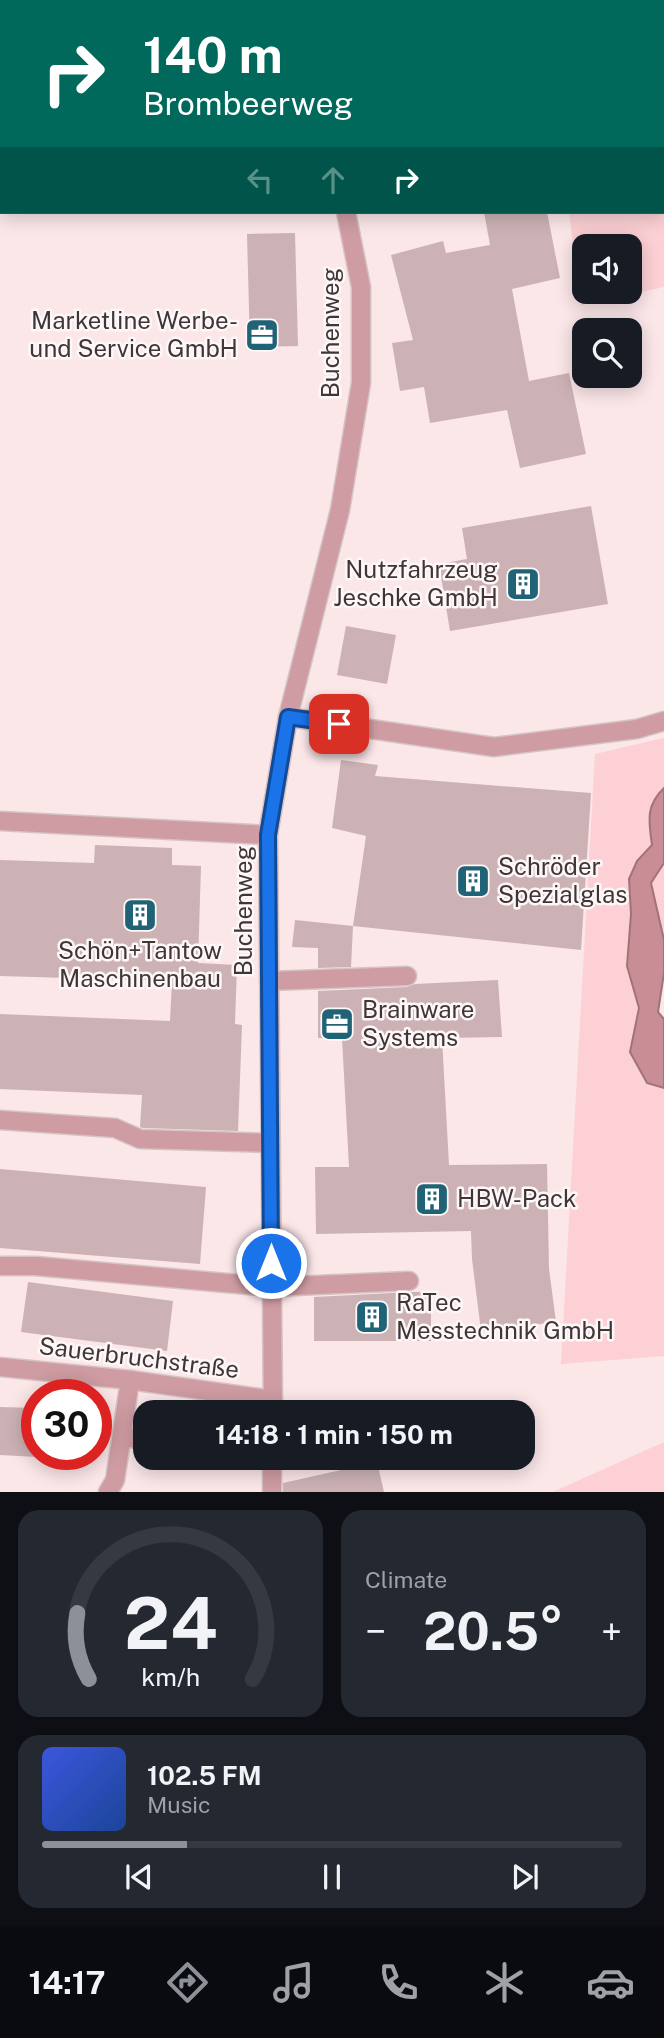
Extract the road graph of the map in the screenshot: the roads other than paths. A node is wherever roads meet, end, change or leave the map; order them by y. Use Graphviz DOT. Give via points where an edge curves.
graph roads {
  1 [pos="346,214"];
  2 [pos="288,717"];
  3 [pos="664,721"];
  4 [pos="0,821"];
  5 [pos="268,835"];
  6 [pos="407,976"];
  7 [pos="269,981"];
  8 [pos="0,1120"];
  9 [pos="270,1143"];
  10 [pos="0,1266"];
  11 [pos="409,1281"];
  12 [pos="271,1287"];
  13 [pos="0,1367"];
  14 [pos="130,1380"];
  15 [pos="240,1400"];
  16 [pos="273,1400"];
  17 [pos="123,1437"];
  18 [pos="133,1438"];
  19 [pos="272,1470"];
  20 [pos="108,1492"];
  21 [pos="272,1492"];
  1 -- 2 [label="street, Buchenweg" via="361,287 361,383 340,510"];
  2 -- 3 [label="street" via="494,747 637,729"];
  2 -- 5 [label="street, Buchenweg"];
  4 -- 5 [label="street"];
  5 -- 7 [label="street, Buchenweg"];
  6 -- 7 [label="street"];
  7 -- 9 [label="street, Buchenweg"];
  8 -- 9 [label="street" via="116,1128 140,1139"];
  9 -- 12 [label="street, Buchenweg"];
  10 -- 12 [label="street"];
  11 -- 12 [label="street"];
  12 -- 16 [label="street, Buchenweg"];
  13 -- 14 [label="street, Sauerbruchstraße"];
  14 -- 15 [label="street, Sauerbruchstraße"];
  14 -- 17 [label="street"];
  17 -- 18 [label="street"];
  17 -- 20 [label="street" via="115,1480"];
  19 -- 21 [label="street"];
}
